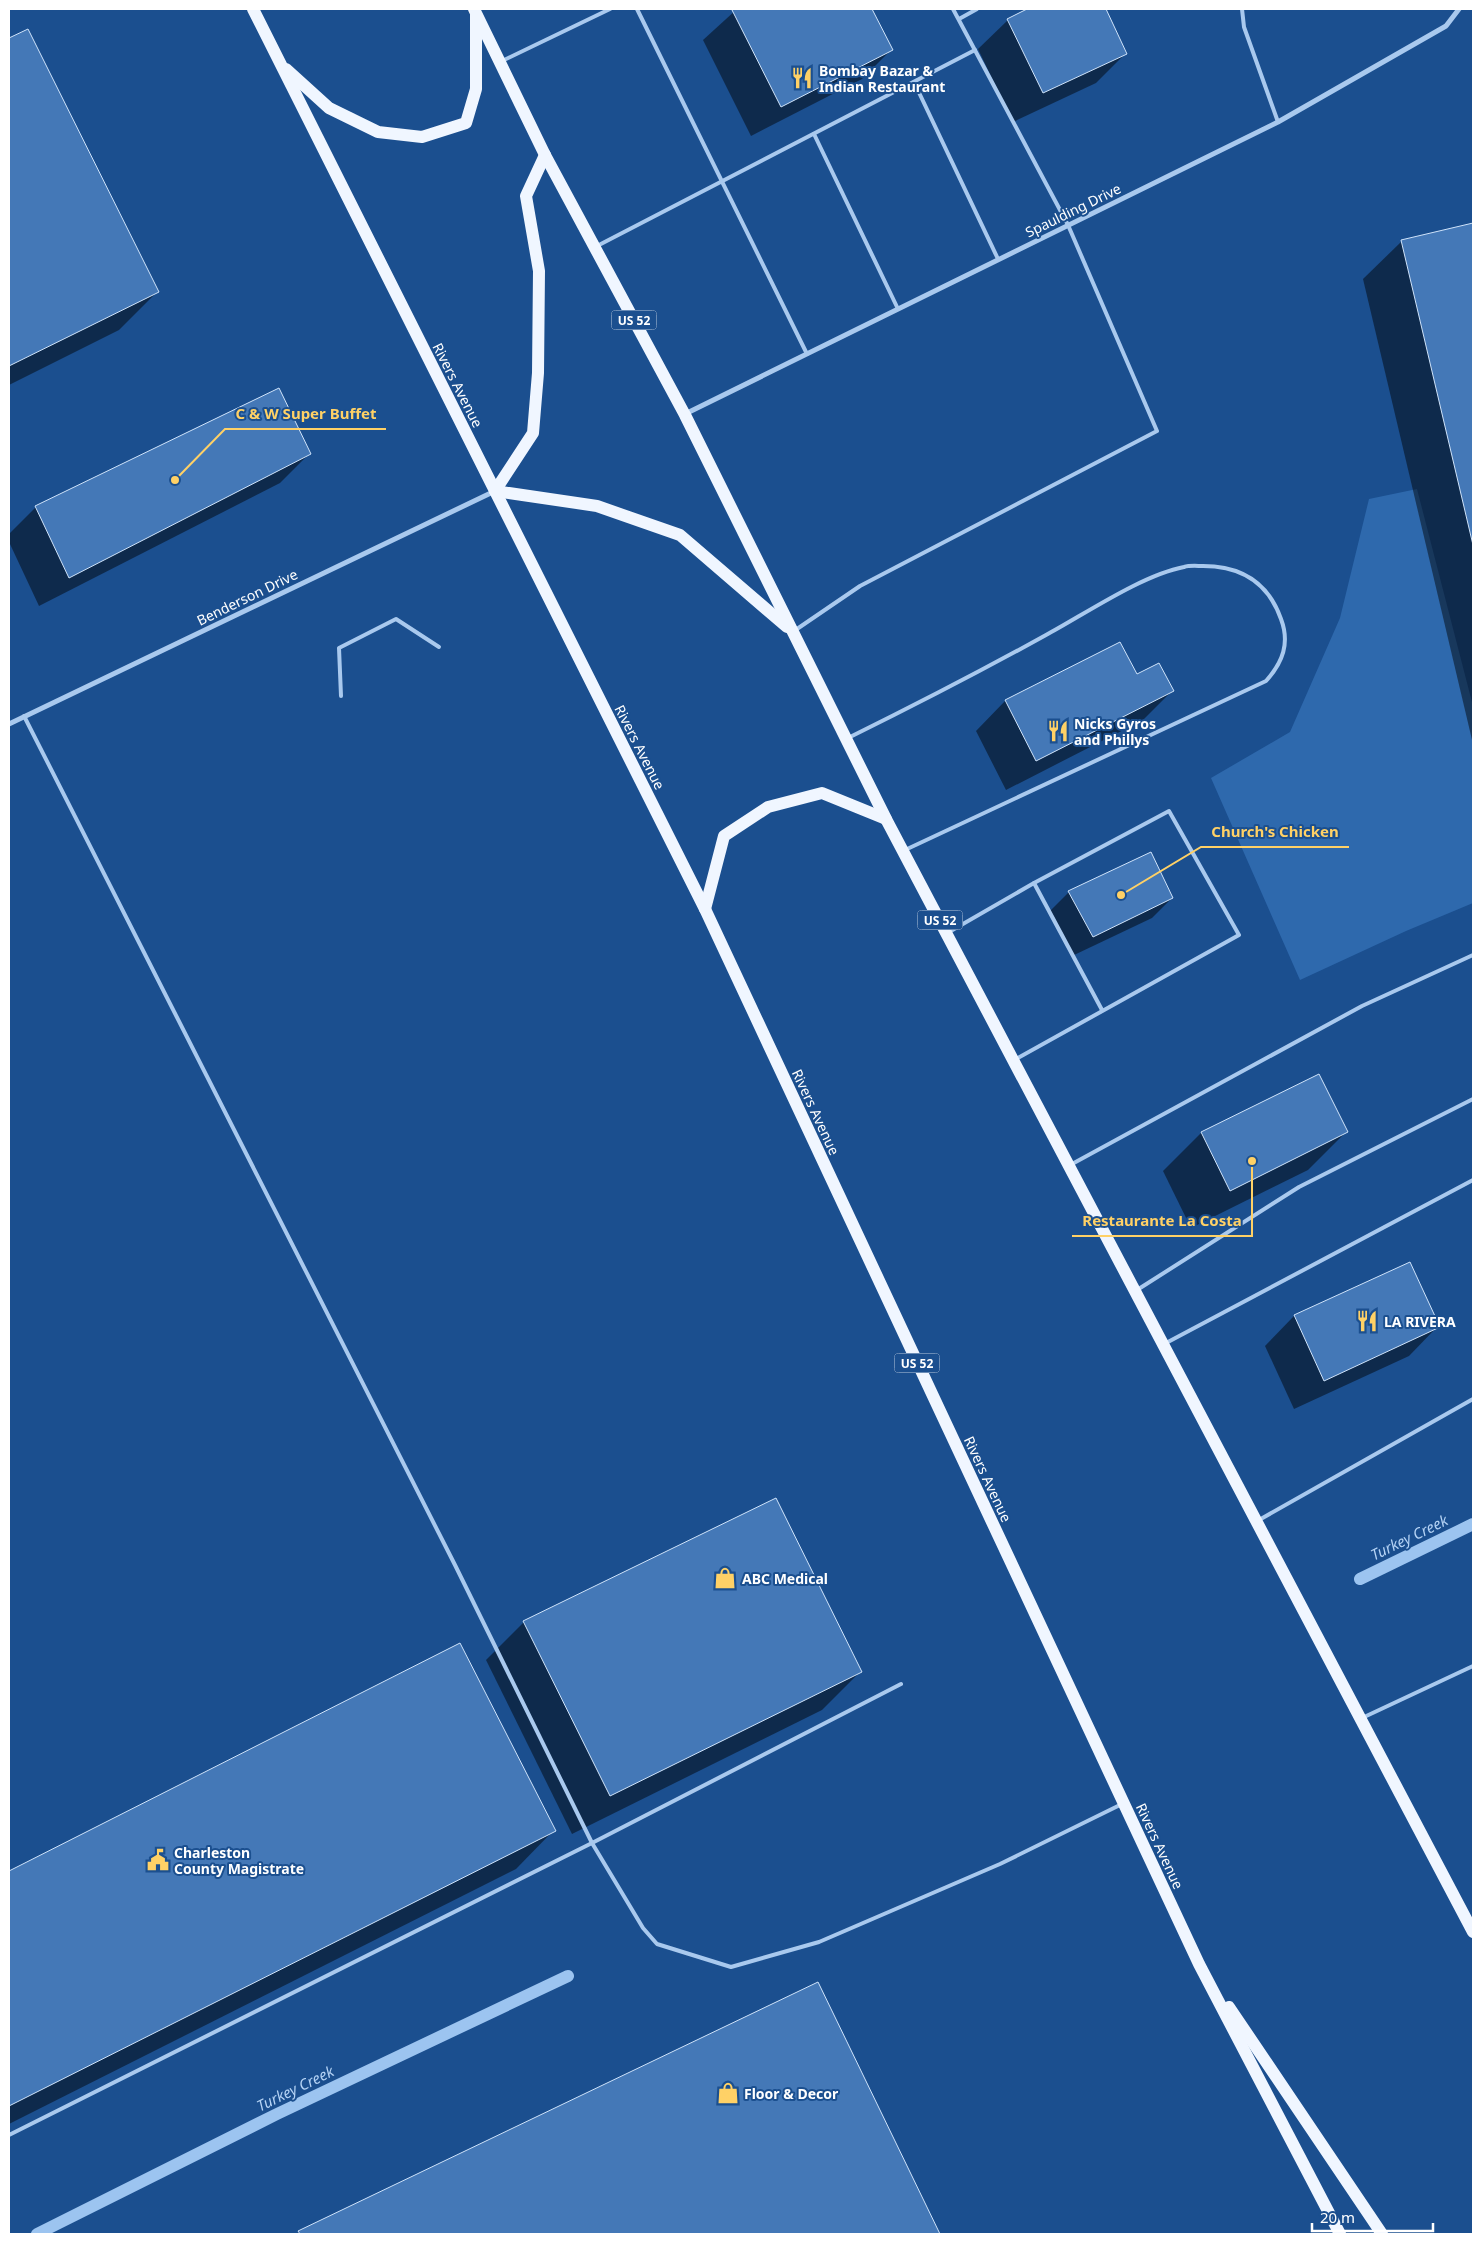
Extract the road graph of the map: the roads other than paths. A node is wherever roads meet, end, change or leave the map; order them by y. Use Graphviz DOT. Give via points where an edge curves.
graph roads {
  1 [pos="254,9"];
  2 [pos="610,9"];
  3 [pos="637,9"];
  4 [pos="953,9"];
  5 [pos="977,9"];
  6 [pos="1242,9"];
  7 [pos="1459,9"];
  8 [pos="475,10"];
  9 [pos="958,19"];
  10 [pos="975,50"];
  11 [pos="500,62"];
  12 [pos="281,64"];
  13 [pos="914,82"];
  14 [pos="1278,122"];
  15 [pos="814,134"];
  16 [pos="545,155"];
  17 [pos="722,181"];
  18 [pos="1068,225"];
  19 [pos="595,247"];
  20 [pos="998,259"];
  21 [pos="898,309"];
  22 [pos="807,354"];
  23 [pos="685,415"];
  24 [pos="495,492"];
  25 [pos="793,632"];
  26 [pos="439,647"];
  27 [pos="341,696"];
  28 [pos="24,716"];
  29 [pos="9,724"];
  30 [pos="846,739"];
  31 [pos="886,819"];
  32 [pos="903,850"];
  33 [pos="1034,883"];
  34 [pos="704,909"];
  35 [pos="947,933"];
  36 [pos="1473,955"];
  37 [pos="1102,1010"];
  38 [pos="1014,1060"];
  39 [pos="1473,1100"];
  40 [pos="1069,1166"];
  41 [pos="1473,1180"];
  42 [pos="1135,1291"];
  43 [pos="1164,1344"];
  44 [pos="1473,1399"];
  45 [pos="1257,1521"];
  46 [pos="1473,1666"];
  47 [pos="900,1684"];
  48 [pos="1361,1718"];
  49 [pos="1124,1803"];
  50 [pos="592,1843"];
  51 [pos="1473,1932"];
  52 [pos="1199,1964"];
  53 [pos="9,2135"];
  54 [pos="1340,2234"];
  55 [pos="1382,2234"];
  1 -- 12 [label="main road, Rivers Avenue / US 52"];
  2 -- 11 [label="lane"];
  3 -- 17 [label="lane"];
  4 -- 9 [label="lane"];
  5 -- 9 [label="lane"];
  6 -- 14 [label="lane" via="1244,27"];
  7 -- 14 [label="street, Spaulding Drive" via="1446,26"];
  8 -- 11 [label="main road, US 52"];
  8 -- 12 [label="main road" via="476,89 466,123 422,137 378,132 329,108"];
  9 -- 10 [label="lane"];
  10 -- 13 [label="lane"];
  10 -- 18 [label="lane"];
  11 -- 16 [label="main road, US 52"];
  12 -- 24 [label="main road, Rivers Avenue / US 52"];
  13 -- 15 [label="lane"];
  13 -- 20 [label="lane"];
  14 -- 18 [label="street, Spaulding Drive"];
  15 -- 17 [label="lane"];
  15 -- 21 [label="lane"];
  16 -- 19 [label="main road, US 52"];
  16 -- 24 [label="main road" via="526,196 539,271 534,433"];
  17 -- 19 [label="lane"];
  17 -- 22 [label="lane"];
  18 -- 20 [label="street, Spaulding Drive"];
  18 -- 25 [label="lane" via="1157,431 860,586"];
  19 -- 23 [label="main road, US 52"];
  20 -- 21 [label="street, Spaulding Drive"];
  21 -- 22 [label="street, Spaulding Drive"];
  22 -- 23 [label="street, Spaulding Drive"];
  23 -- 25 [label="main road, US 52"];
  24 -- 25 [label="main road" via="597,506 680,535"];
  24 -- 28 [label="street, Benderson Drive"];
  24 -- 34 [label="main road, Rivers Avenue / US 52"];
  25 -- 30 [label="main road, US 52"];
  26 -- 27 [label="lane" via="396,620 339,648"];
  28 -- 29 [label="street, Benderson Drive"];
  28 -- 50 [label="lane" via="455,1564"];
  30 -- 31 [label="main road, US 52"];
  30 -- 32 [label="lane" via="971,677 1151,577 1185,566 1231,568 1257,582 1270,596 1285,634 1278,667 1266,681"];
  31 -- 32 [label="main road, US 52"];
  31 -- 34 [label="main road" via="822,793 768,807 724,836"];
  32 -- 35 [label="main road, US 52"];
  33 -- 35 [label="lane"];
  33 -- 37 [label="lane"];
  33 -- 37 [label="lane" via="1169,811 1239,935"];
  34 -- 49 [label="main road, Rivers Avenue / US 52"];
  35 -- 38 [label="main road, US 52"];
  36 -- 40 [label="lane" via="1362,1006"];
  37 -- 38 [label="lane"];
  38 -- 40 [label="main road, US 52"];
  39 -- 42 [label="lane" via="1299,1187"];
  40 -- 42 [label="main road, US 52"];
  41 -- 43 [label="lane"];
  42 -- 43 [label="main road, US 52"];
  43 -- 45 [label="main road, US 52"];
  44 -- 45 [label="lane"];
  45 -- 48 [label="main road, US 52"];
  46 -- 48 [label="lane"];
  47 -- 50 [label="lane"];
  48 -- 51 [label="main road, US 52"];
  49 -- 50 [label="lane" via="1000,1864 819,1942 731,1967 657,1944 643,1928"];
  49 -- 52 [label="main road, Rivers Avenue / US 52"];
  50 -- 53 [label="lane"];
  52 -- 54 [label="main road, Rivers Avenue / US 52"];
  52 -- 55 [label="main road"];
}
